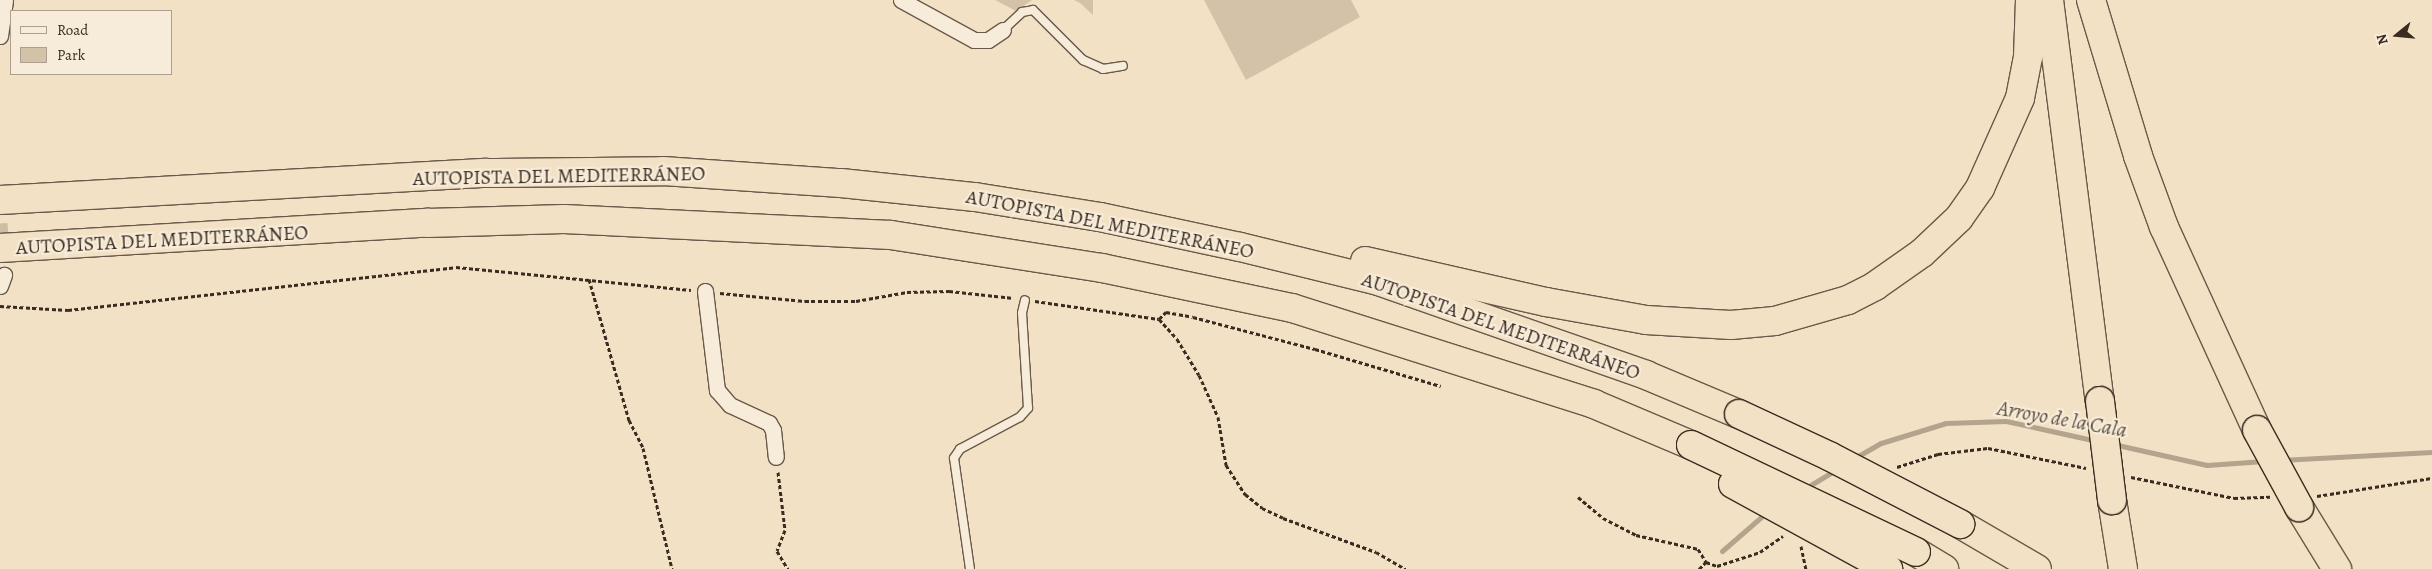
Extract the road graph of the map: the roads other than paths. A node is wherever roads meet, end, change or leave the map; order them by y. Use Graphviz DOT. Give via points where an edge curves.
graph roads {
  1 [pos="5,0"];
  2 [pos="901,0"];
  3 [pos="2030,0"];
  4 [pos="2049,0"];
  5 [pos="2092,0"];
  6 [pos="1003,30"];
  7 [pos="0,36"];
  8 [pos="1123,66"];
  9 [pos="0,200"];
  10 [pos="1100,218"];
  11 [pos="0,248"];
  12 [pos="705,291"];
  13 [pos="1025,300"];
  14 [pos="1683,451"];
  15 [pos="776,457"];
  16 [pos="970,569"];
  17 [pos="1888,569"];
  18 [pos="1944,569"];
  19 [pos="2037,569"];
  20 [pos="2123,569"];
  21 [pos="2337,569"];
  1 -- 7 [label="street"];
  2 -- 6 [label="street" via="974,40 988,40"];
  3 -- 10 [label="highway" via="2028,57 2020,98 1980,188 1959,218 1922,254 1875,286 1814,312 1775,321 1731,325 1646,320 1546,302 1205,224"];
  4 -- 20 [label="highway, bridge"];
  5 -- 21 [label="highway, bridge" via="2126,119 2164,228 2257,430 2306,502"];
  6 -- 8 [label="lane" via="1022,12 1034,10 1083,60 1103,69"];
  9 -- 10 [label="highway, AUTOPISTA DEL MEDITERRÁNEO" via="486,173 663,171 841,183 975,197"];
  10 -- 19 [label="highway, AUTOPISTA DEL MEDITERRÁNEO, bridge" via="1240,247 1378,281 1646,375 1829,456 1960,524"];
  11 -- 14 [label="highway, AUTOPISTA DEL MEDITERRÁNEO" via="427,223 564,219 892,235 1102,268 1292,308 1594,404"];
  12 -- 15 [label="street" via="718,390 730,404 769,423 774,430"];
  13 -- 16 [label="lane" via="1022,313 1028,408 1020,416 960,449 954,458"];
  14 -- 17 [label="highway, bridge"];
  14 -- 18 [label="highway, AUTOPISTA DEL MEDITERRÁNEO, bridge" via="1916,552"];
}
